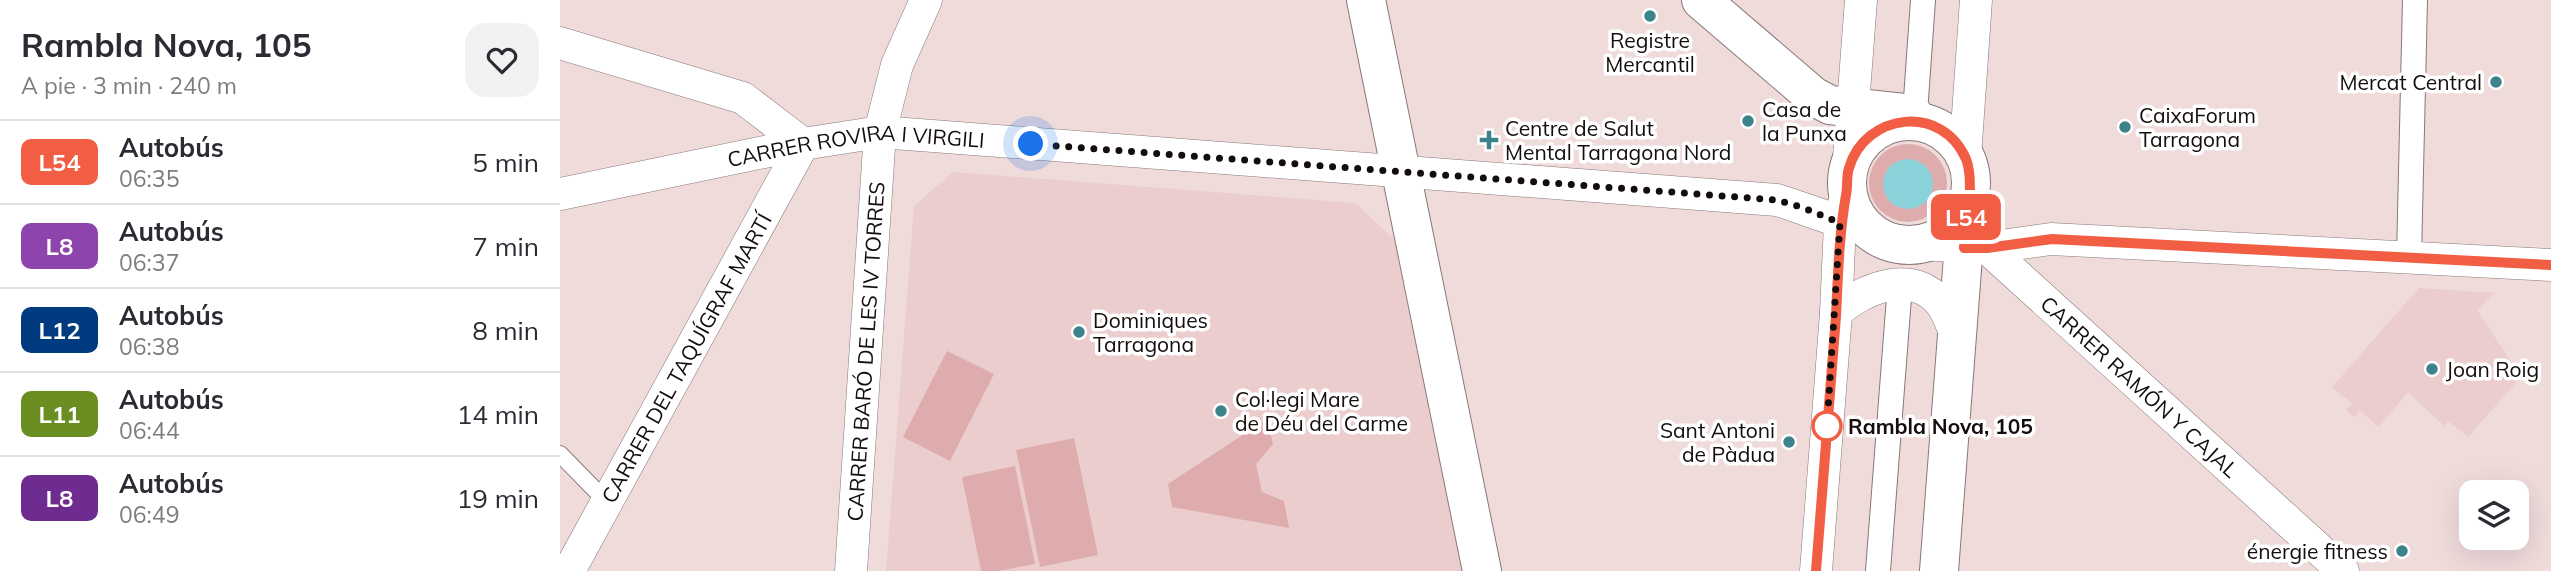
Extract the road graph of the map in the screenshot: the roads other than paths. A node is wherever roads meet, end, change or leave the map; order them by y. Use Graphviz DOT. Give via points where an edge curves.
graph roads {
  1 [pos="926,0"];
  2 [pos="1366,0"];
  3 [pos="1701,0"];
  4 [pos="1861,0"];
  5 [pos="1923,0"];
  6 [pos="1976,0"];
  7 [pos="2415,0"];
  8 [pos="560,43"];
  9 [pos="1853,107"];
  10 [pos="1921,111"];
  11 [pos="880,132"];
  12 [pos="803,144"];
  13 [pos="1965,157"];
  14 [pos="1401,173"];
  15 [pos="560,194"];
  16 [pos="1850,203"];
  17 [pos="1967,204"];
  18 [pos="1920,244"];
  19 [pos="1975,248"];
  20 [pos="2409,257"];
  21 [pos="2551,265"];
  22 [pos="1900,285"];
  23 [pos="1836,313"];
  24 [pos="1958,340"];
  25 [pos="560,454"];
  26 [pos="607,502"];
  27 [pos="569,571"];
  28 [pos="851,571"];
  29 [pos="1482,571"];
  30 [pos="1816,571"];
  31 [pos="1878,571"];
  32 [pos="1939,571"];
  33 [pos="2343,571"];
  1 -- 11 [label="street, CARRER BARÓ DE LES IV TORRES" via="897,65"];
  2 -- 14 [label="main road"];
  3 -- 9 [label="main road" via="1812,96 1830,105"];
  4 -- 9 [label="street"];
  5 -- 10 [label="street"];
  6 -- 13 [label="street"];
  7 -- 20 [label="street"];
  8 -- 12 [label="street" via="743,97"];
  9 -- 10 [label="main road"];
  9 -- 16 [label="street"];
  10 -- 13 [label="main road"];
  10 -- 16 [label="main road" via="1883,126 1854,152"];
  11 -- 12 [label="street, CARRER ROVIRA I VIRGILI"];
  11 -- 14 [label="street, CARRER ROVIRA I VIRGILI"];
  11 -- 28 [label="street, CARRER BARÓ DE LES IV TORRES"];
  12 -- 15 [label="street, CARRER ROVIRA I VIRGILI"];
  12 -- 26 [label="street, CARRER DEL TAQUÍGRAF MARTÍ"];
  13 -- 17 [label="main road" via="1970,180"];
  14 -- 16 [label="street, CARRER ROVIRA I VIRGILI" via="1777,200 1804,208"];
  14 -- 29 [label="main road"];
  16 -- 18 [label="main road" via="1890,242"];
  16 -- 23 [label="street"];
  17 -- 18 [label="main road" via="1956,223 1940,237"];
  17 -- 19 [label="main road"];
  18 -- 19 [label="street"];
  19 -- 20 [label="street" via="2052,239"];
  19 -- 24 [label="main road"];
  19 -- 33 [label="street, CARRER RAMÓN Y CAJAL"];
  20 -- 21 [label="street"];
  22 -- 23 [label="street" via="1868,290"];
  22 -- 24 [label="street" via="1913,286 1941,304"];
  22 -- 31 [label="street"];
  23 -- 30 [label="street"];
  24 -- 32 [label="main road"];
  25 -- 26 [label="lane"];
  26 -- 27 [label="street, CARRER DEL TAQUÍGRAF MARTÍ"];
}
